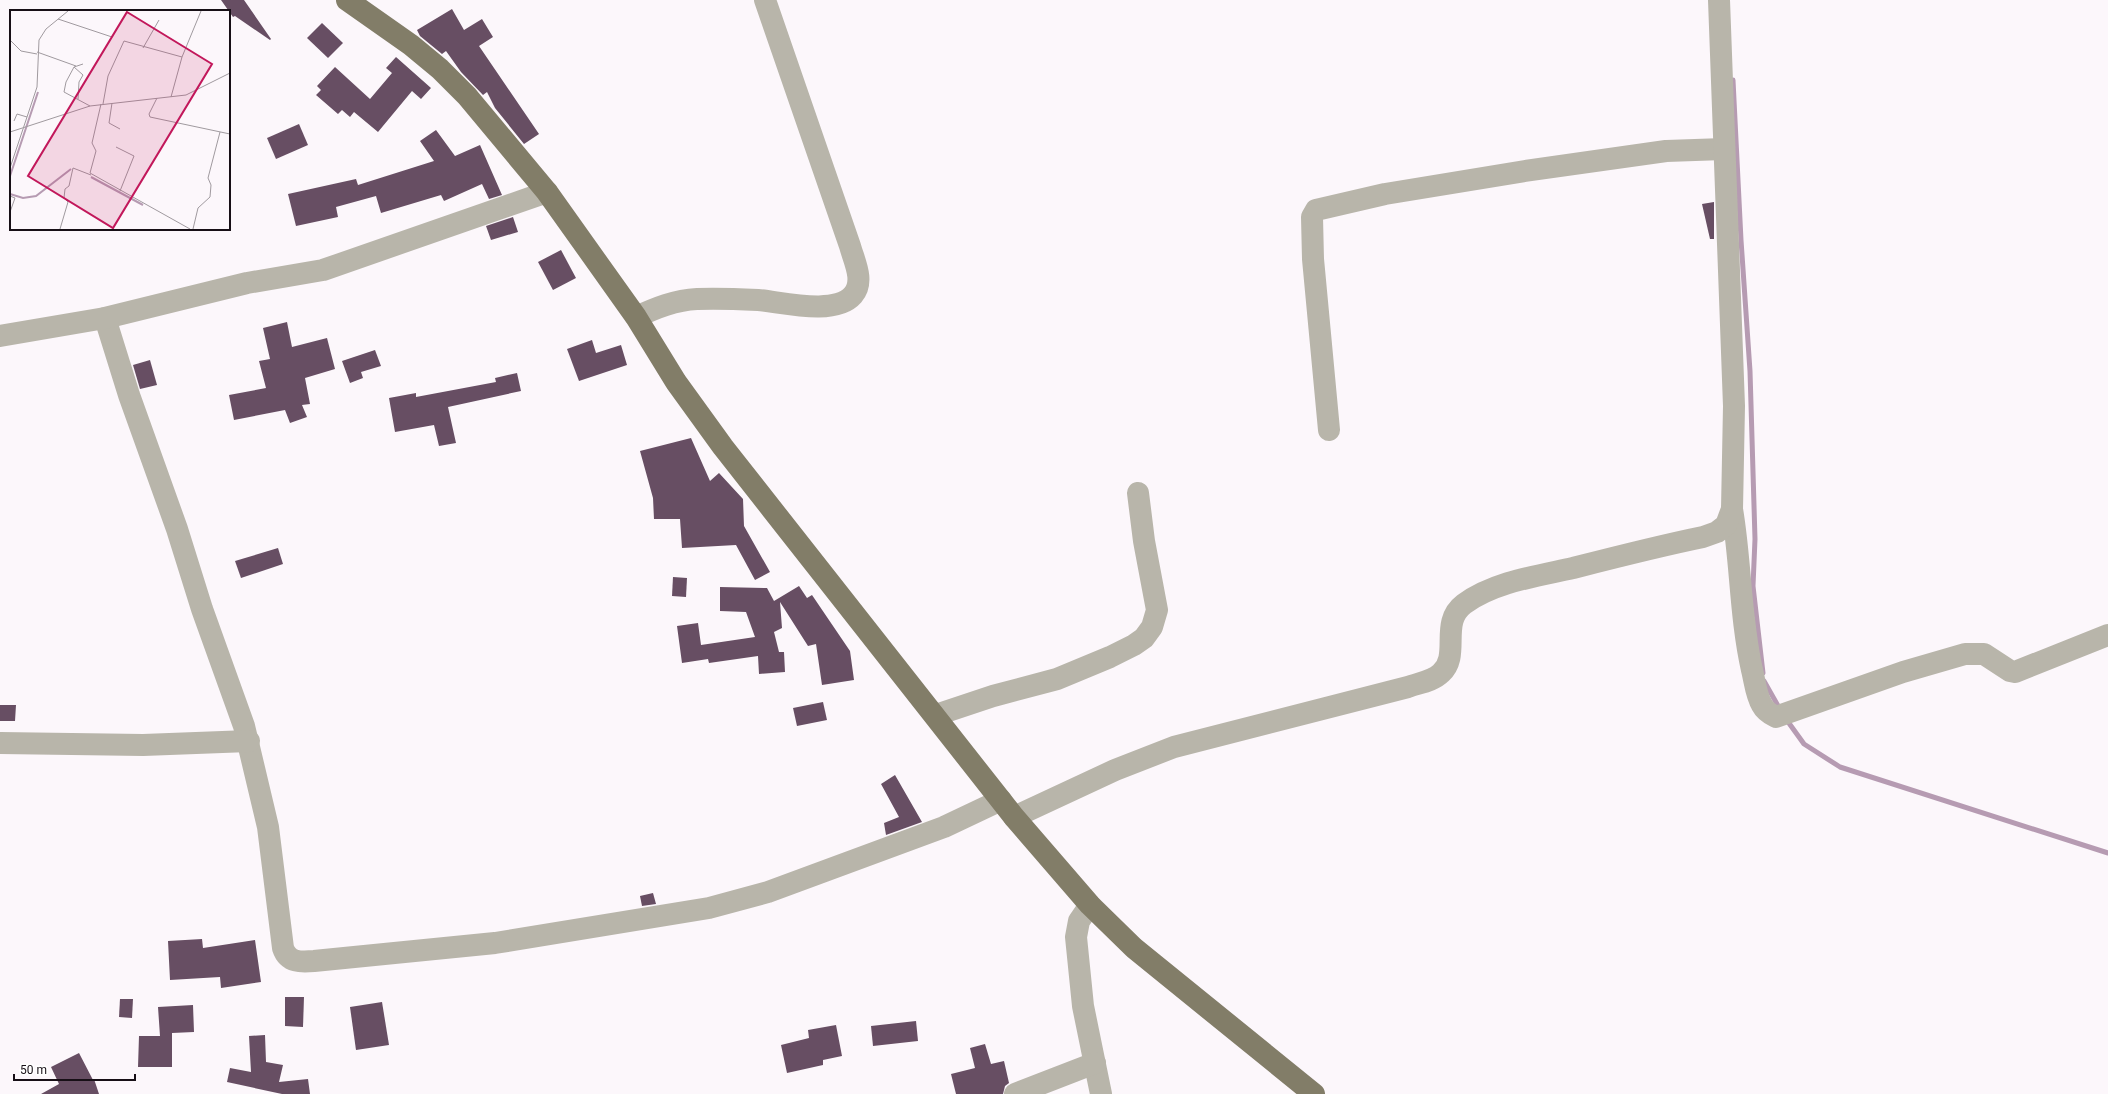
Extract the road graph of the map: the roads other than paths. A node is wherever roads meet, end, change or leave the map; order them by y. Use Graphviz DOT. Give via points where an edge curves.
graph roads {
  1 [pos="347,0"];
  2 [pos="765,0"];
  3 [pos="1719,0"];
  4 [pos="1724,149"];
  5 [pos="547,192"];
  6 [pos="636,316"];
  7 [pos="105,318"];
  8 [pos="0,336"];
  9 [pos="1329,430"];
  10 [pos="1138,493"];
  11 [pos="1732,509"];
  12 [pos="2108,635"];
  13 [pos="936,715"];
  14 [pos="249,741"];
  15 [pos="0,743"];
  16 [pos="1008,809"];
  17 [pos="1090,904"];
  18 [pos="1095,1063"];
  19 [pos="1015,1094"];
  20 [pos="1101,1094"];
  21 [pos="1314,1094"];
  1 -- 5 [label="main road" via="440,69 467,96"];
  2 -- 6 [label="street" via="850,246 859,276 857,287 843,302 829,306 758,300 698,299 670,303"];
  3 -- 4 [label="street"];
  4 -- 9 [label="street" via="1666,151 1533,170 1393,193 1316,210 1312,217 1314,259"];
  4 -- 11 [label="street" via="1734,406"];
  5 -- 6 [label="main road"];
  5 -- 7 [label="street" via="323,270 247,283"];
  6 -- 13 [label="main road" via="676,382 723,447"];
  7 -- 8 [label="street"];
  7 -- 14 [label="street" via="202,610"];
  10 -- 13 [label="street" via="1157,610 1152,627 1144,638 1110,657 1057,679"];
  11 -- 12 [label="street" via="1749,655 1762,706 1768,713 1782,715 1954,656 1984,654 2015,672"];
  11 -- 16 [label="street" via="1726,525 1717,532 1521,580 1482,593 1466,603 1454,615 1446,667 1433,678 1408,687 1174,747"];
  13 -- 16 [label="main road"];
  14 -- 15 [label="street" via="158,744"];
  14 -- 16 [label="street" via="268,827 282,948 288,957 298,962 495,943 709,908 768,892 944,827"];
  16 -- 17 [label="main road"];
  17 -- 18 [label="street" via="1079,921 1076,937 1083,1006"];
  17 -- 21 [label="main road" via="1134,948"];
  18 -- 19 [label="street"];
  18 -- 20 [label="street"];
}
